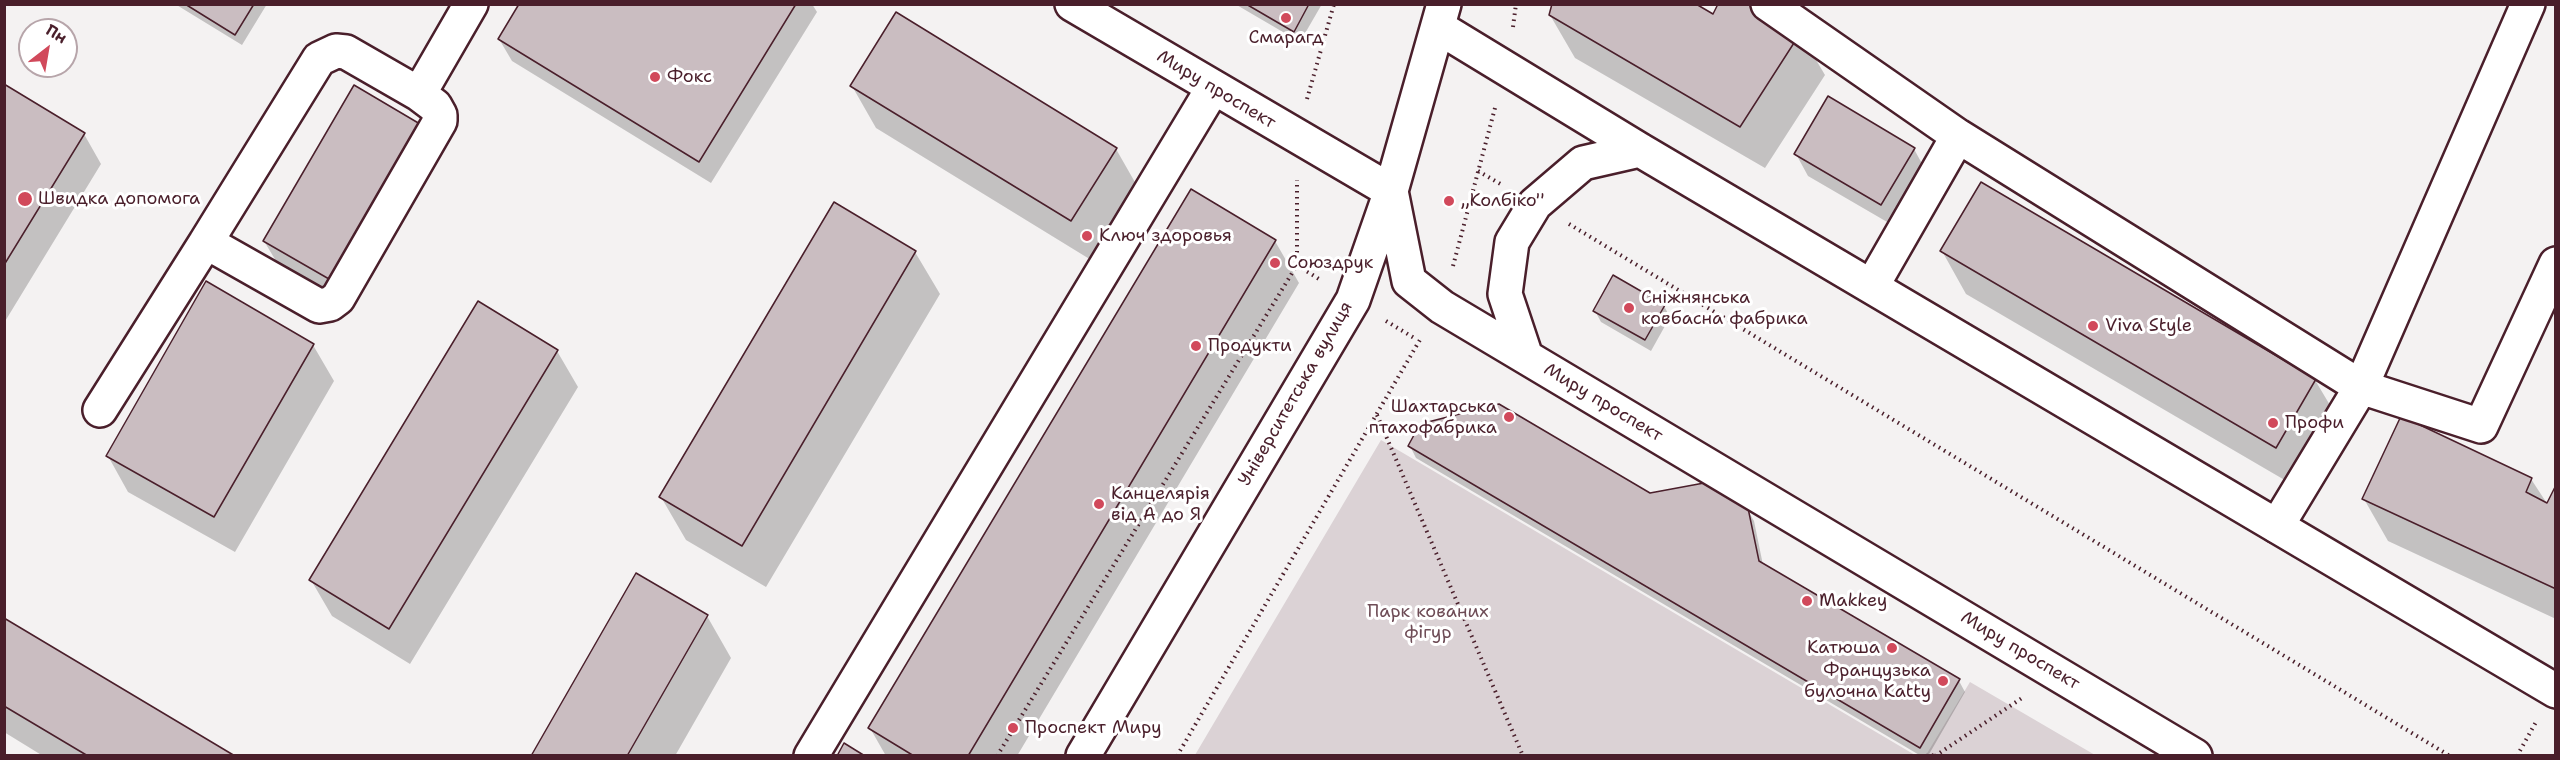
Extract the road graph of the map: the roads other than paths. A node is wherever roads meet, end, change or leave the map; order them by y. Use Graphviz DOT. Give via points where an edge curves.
graph roads {
  1 [pos="471,4"];
  2 [pos="1072,4"];
  3 [pos="1768,4"];
  4 [pos="2528,4"];
  5 [pos="1441,16"];
  6 [pos="1213,88"];
  7 [pos="419,94"];
  8 [pos="1958,136"];
  9 [pos="1640,150"];
  10 [pos="1391,191"];
  11 [pos="206,242"];
  12 [pos="2556,264"];
  13 [pos="1872,286"];
  14 [pos="1526,357"];
  15 [pos="2361,387"];
  16 [pos="100,410"];
  17 [pos="2277,526"];
  18 [pos="2556,691"];
  19 [pos="811,756"];
  20 [pos="1083,756"];
  21 [pos="2195,756"];
  1 -- 7 [label="main road"];
  2 -- 6 [label="main road, Миру проспект"];
  3 -- 8 [label="main road"];
  4 -- 15 [label="main road"];
  5 -- 9 [label="main road" via="1506,69"];
  5 -- 10 [label="main road, Університетська вулиця"];
  6 -- 10 [label="main road, Миру проспект"];
  6 -- 19 [label="main road"];
  7 -- 11 [label="main road" via="346,52 327,53 319,59"];
  7 -- 11 [label="main road" via="439,110 440,121 338,298 330,304 319,306"];
  8 -- 13 [label="main road"];
  8 -- 15 [label="main road"];
  9 -- 13 [label="main road"];
  9 -- 14 [label="main road" via="1583,163 1534,204 1512,242 1506,294"];
  10 -- 14 [label="main road, Миру проспект" via="1409,281 1442,307"];
  10 -- 20 [label="main road, Університетська вулиця" via="1353,300"];
  11 -- 16 [label="main road"];
  12 -- 15 [label="main road" via="2481,426"];
  13 -- 17 [label="main road"];
  14 -- 21 [label="main road, Миру проспект"];
  15 -- 17 [label="main road"];
  17 -- 18 [label="main road"];
}
